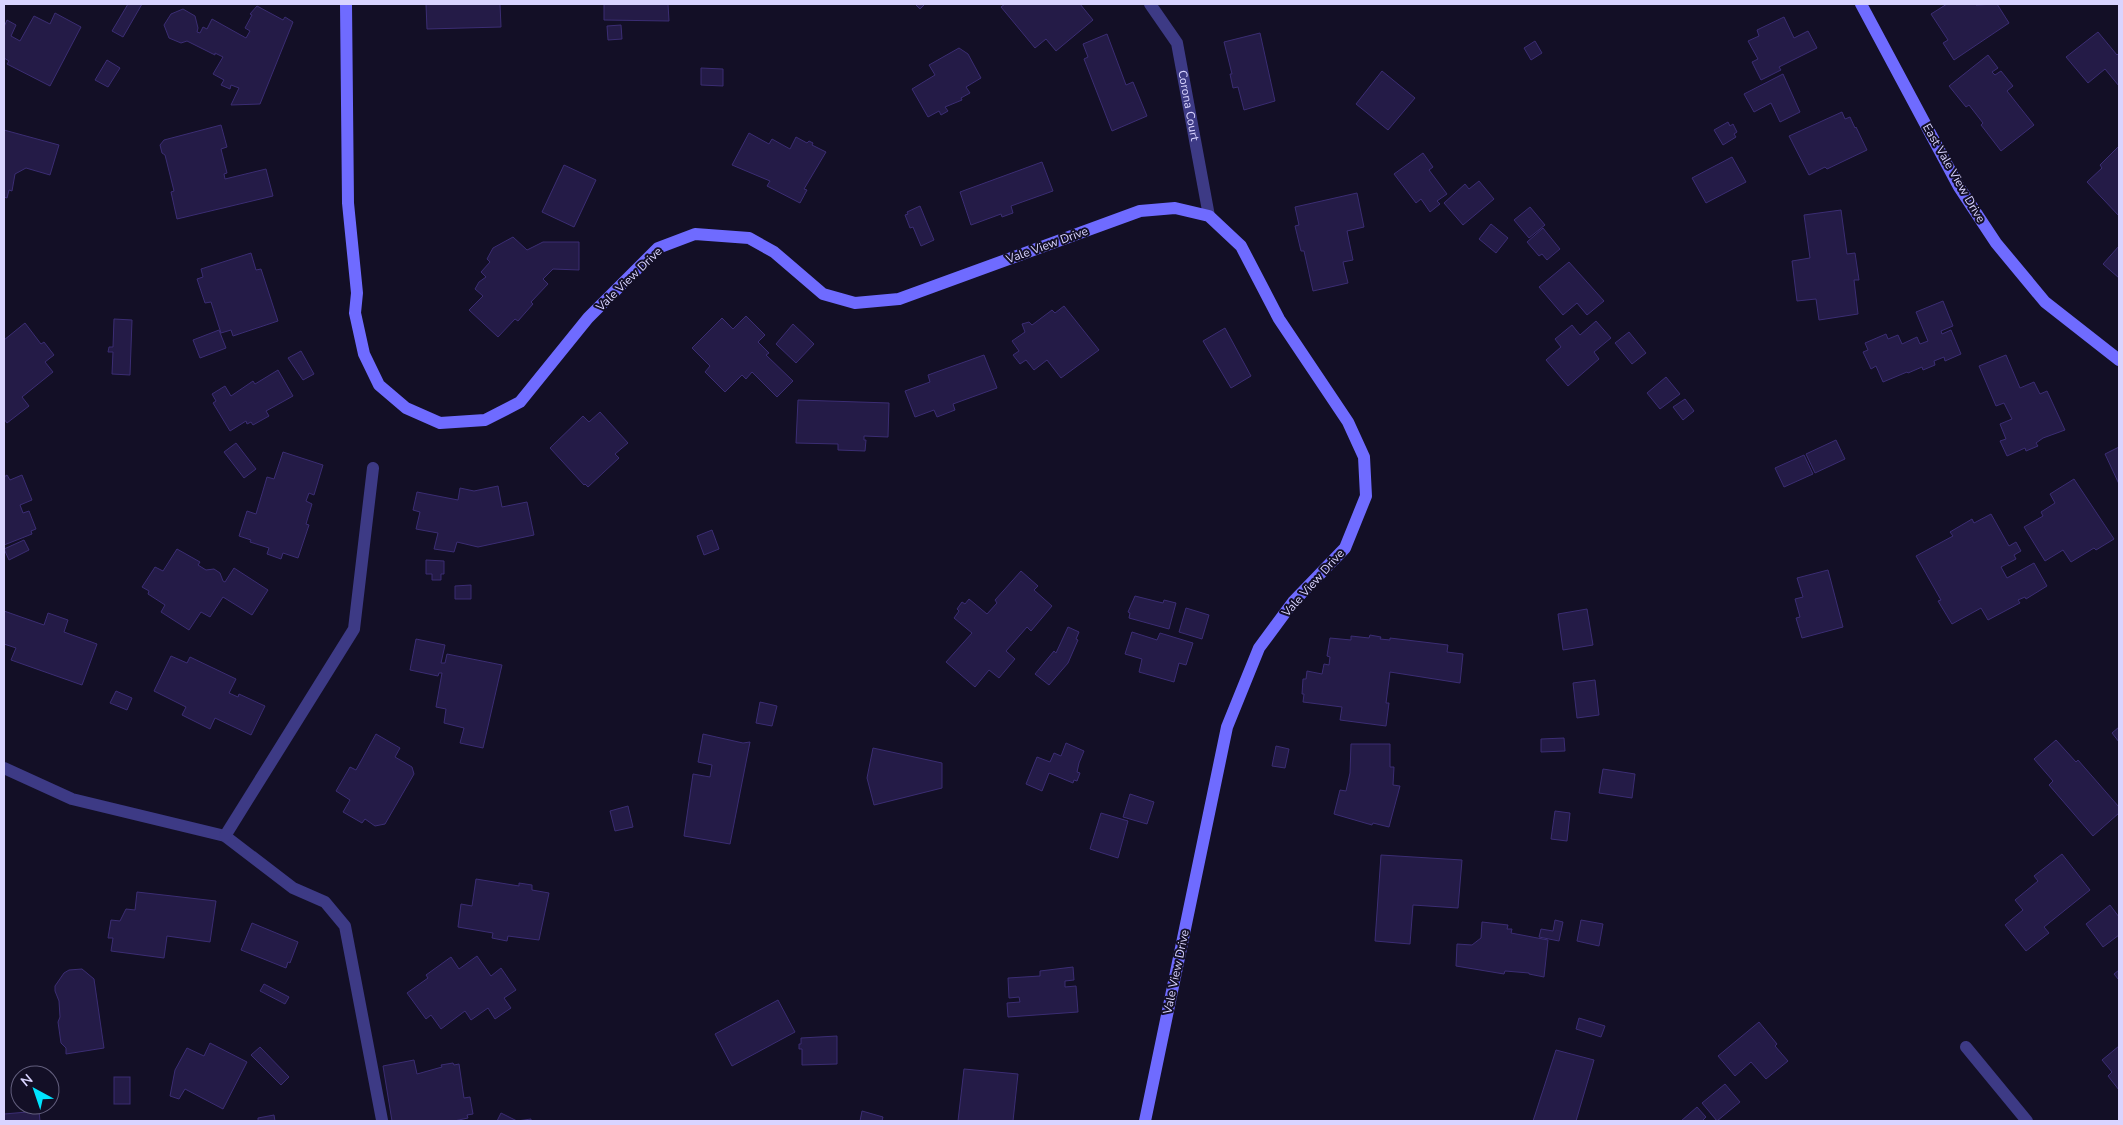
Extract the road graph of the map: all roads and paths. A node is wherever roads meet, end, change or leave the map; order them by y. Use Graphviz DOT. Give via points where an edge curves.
graph roads {
  1 [pos="346,4"];
  2 [pos="1150,4"];
  3 [pos="1861,4"];
  4 [pos="1209,216"];
  5 [pos="2119,360"];
  6 [pos="373,468"];
  7 [pos="4,768"];
  8 [pos="225,836"];
  9 [pos="1966,1047"];
  10 [pos="382,1120"];
  11 [pos="1145,1121"];
  12 [pos="2028,1121"];
  1 -- 4 [label="street, Vale View Drive" via="348,203 357,293 355,313 364,354 379,385 406,408 440,423 484,420 520,402 588,318 658,248 694,234 749,238 774,252 823,294 855,303 898,299 1140,211 1175,208"];
  2 -- 4 [label="street, Corona Court" via="1177,43"];
  3 -- 5 [label="street, East Vale View Drive" via="1959,187 1996,242 2045,302"];
  4 -- 11 [label="street, Vale View Drive" via="1241,246 1279,319 1348,422 1364,458 1366,496 1345,548 1292,602 1259,648 1227,727"];
  6 -- 8 [label="street" via="354,629"];
  7 -- 8 [label="street" via="72,799"];
  8 -- 10 [label="street" via="293,888 325,902 346,926"];
  9 -- 12 [label="street"];
}
